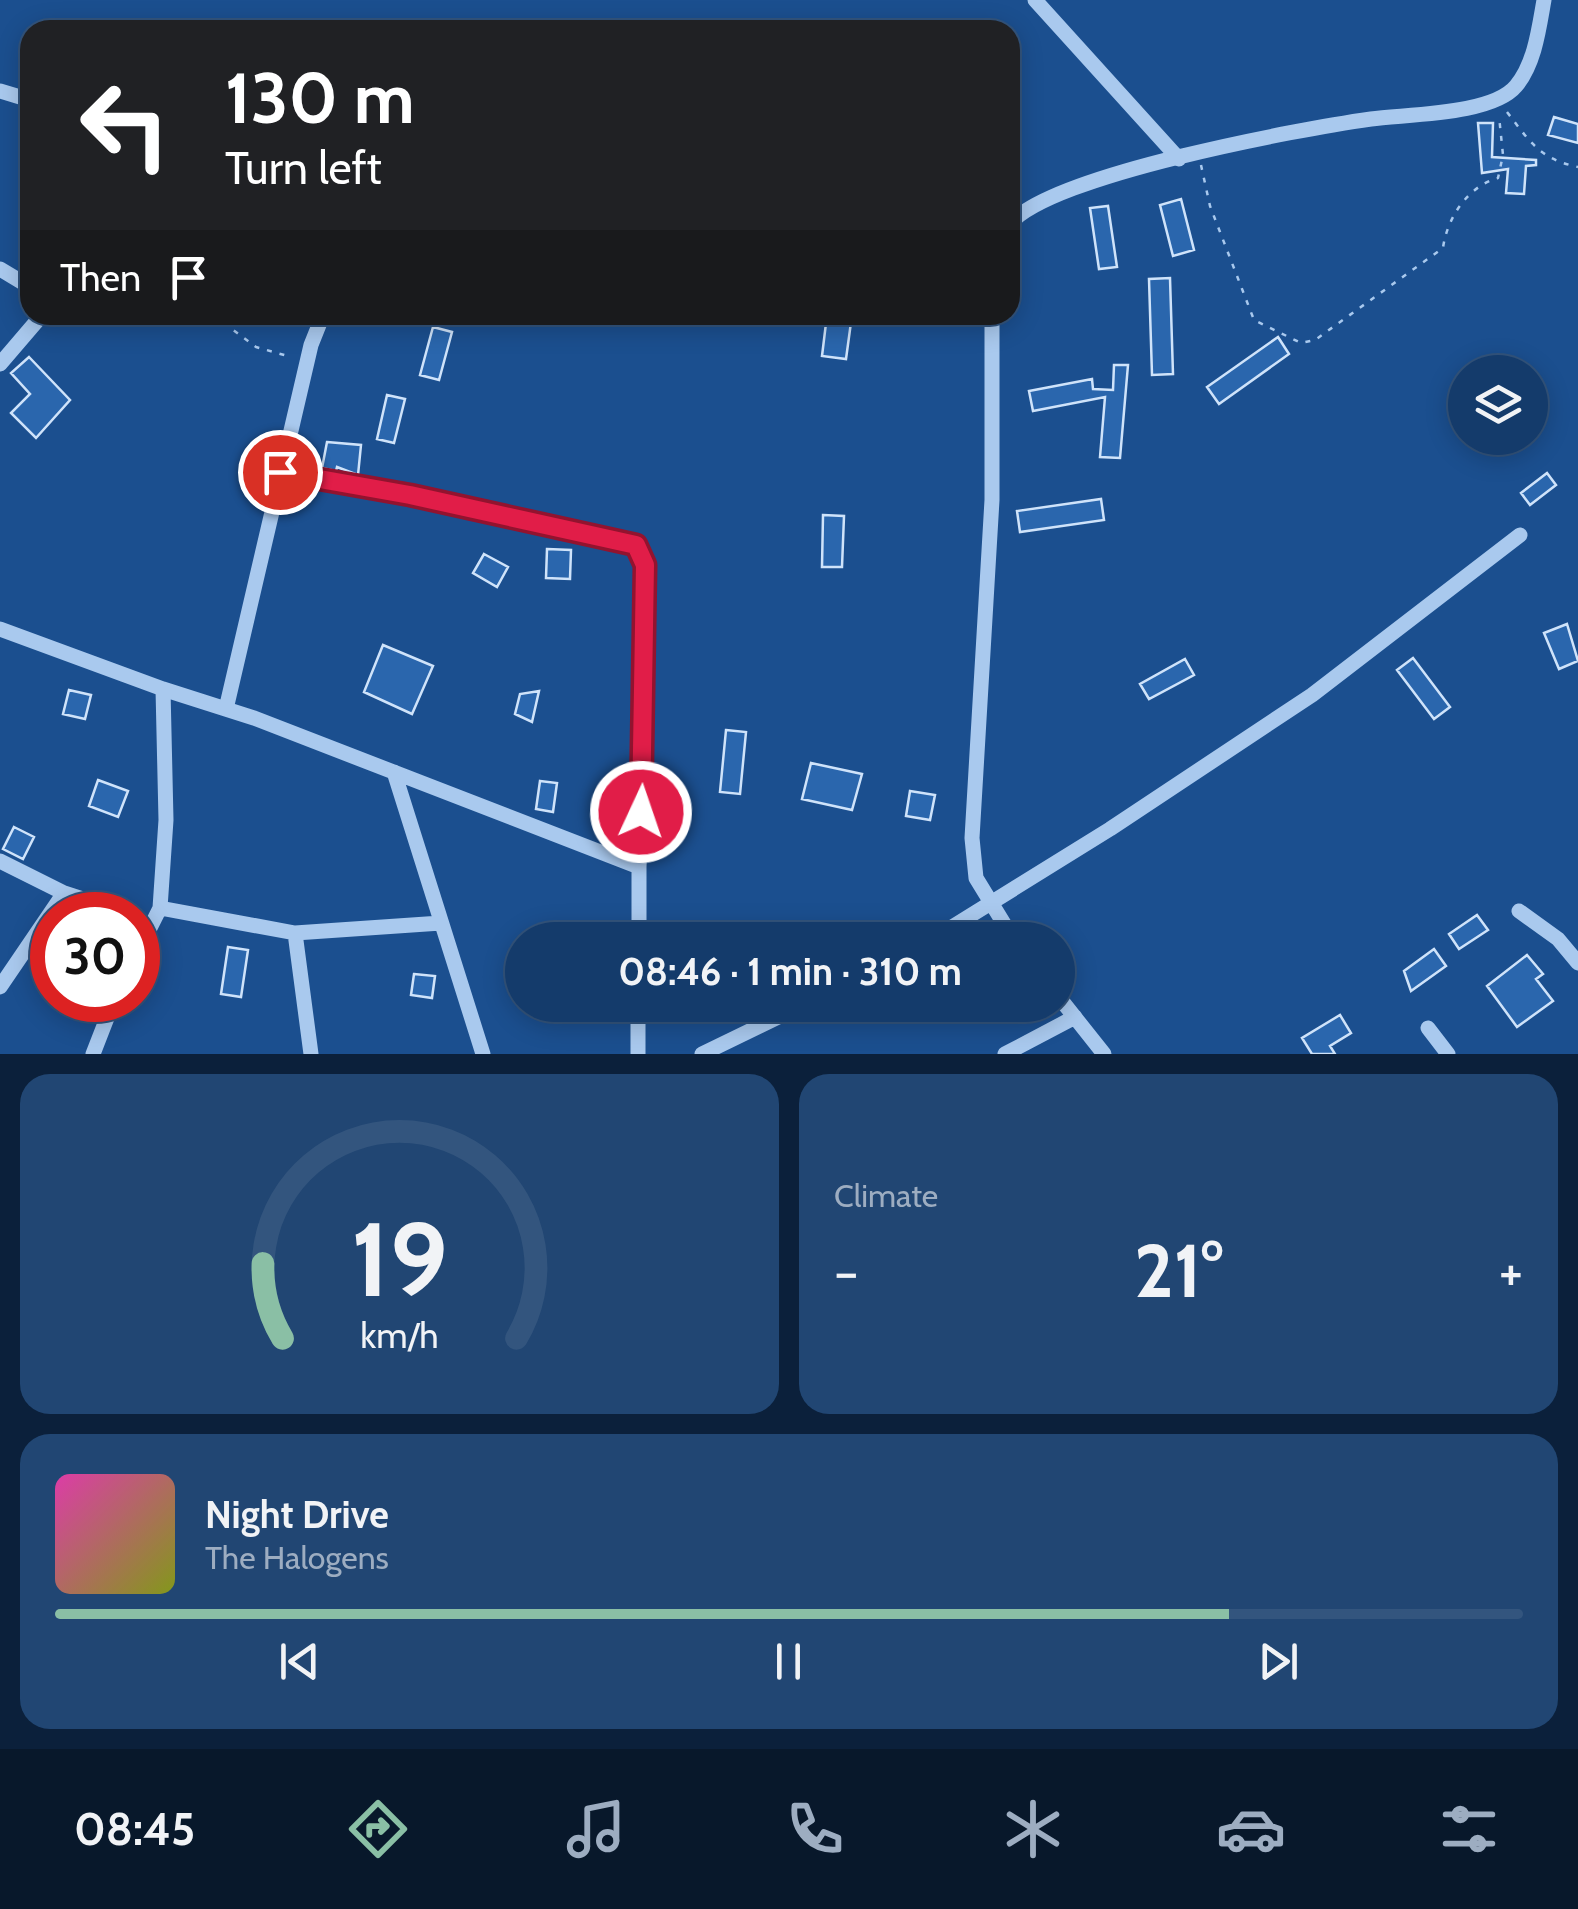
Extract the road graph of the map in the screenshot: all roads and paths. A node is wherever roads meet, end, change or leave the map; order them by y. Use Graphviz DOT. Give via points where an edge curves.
graph roads {
  1 [pos="1036,0"];
  2 [pos="1544,0"];
  3 [pos="1498,99"];
  4 [pos="1199,155"];
  5 [pos="1180,159"];
  6 [pos="1578,167"];
  7 [pos="1020,214"];
  8 [pos="33,325"];
  9 [pos="227,325"];
  10 [pos="320,325"];
  11 [pos="992,325"];
  12 [pos="307,362"];
  13 [pos="0,364"];
  14 [pos="280,472"];
  15 [pos="1520,535"];
  16 [pos="0,628"];
  17 [pos="163,689"];
  18 [pos="226,709"];
  19 [pos="394,772"];
  20 [pos="0,862"];
  21 [pos="639,867"];
  22 [pos="62,892"];
  23 [pos="151,892"];
  24 [pos="989,904"];
  25 [pos="1519,911"];
  26 [pos="160,917"];
  27 [pos="639,922"];
  28 [pos="960,922"];
  29 [pos="1002,922"];
  30 [pos="441,923"];
  31 [pos="295,933"];
  32 [pos="30,943"];
  33 [pos="1578,963"];
  34 [pos="0,987"];
  35 [pos="1075,1018"];
  36 [pos="105,1022"];
  37 [pos="638,1022"];
  38 [pos="769,1022"];
  39 [pos="1067,1022"];
  40 [pos="1428,1028"];
  41 [pos="93,1054"];
  42 [pos="311,1054"];
  43 [pos="482,1054"];
  44 [pos="638,1054"];
  45 [pos="702,1054"];
  46 [pos="1005,1054"];
  47 [pos="1104,1054"];
  48 [pos="1448,1054"];
  1 -- 5 [label="street"];
  2 -- 3 [label="street" via="1534,50 1516,86"];
  3 -- 4 [label="street"];
  3 -- 4 [label="path" via="1498,178 1478,184 1446,230 1443,248 1315,340 1300,343 1254,320 1210,206"];
  3 -- 6 [label="path" via="1553,162"];
  4 -- 5 [label="street"];
  5 -- 7 [label="street" via="1094,178"];
  8 -- 13 [label="street"];
  9 -- 12 [label="path" via="256,346"];
  10 -- 12 [label="street"];
  11 -- 24 [label="street" via="992,500 972,838 976,878"];
  12 -- 14 [label="street"];
  14 -- 18 [label="street"];
  14 -- 21 [label="street" via="636,545 645,565"];
  15 -- 24 [label="street" via="1312,694"];
  16 -- 17 [label="street"];
  17 -- 18 [label="street"];
  17 -- 23 [label="street" via="166,820"];
  18 -- 19 [label="street"];
  19 -- 21 [label="street"];
  19 -- 30 [label="street"];
  20 -- 22 [label="street"];
  21 -- 27 [label="street"];
  24 -- 28 [label="street"];
  24 -- 29 [label="street"];
  25 -- 33 [label="street"];
  26 -- 31 [label="street"];
  30 -- 31 [label="street"];
  30 -- 43 [label="street"];
  31 -- 42 [label="street"];
  32 -- 34 [label="street"];
  35 -- 47 [label="street"];
  36 -- 41 [label="street"];
  37 -- 44 [label="street"];
  38 -- 45 [label="street"];
  39 -- 46 [label="street"];
  40 -- 48 [label="street"];
}
